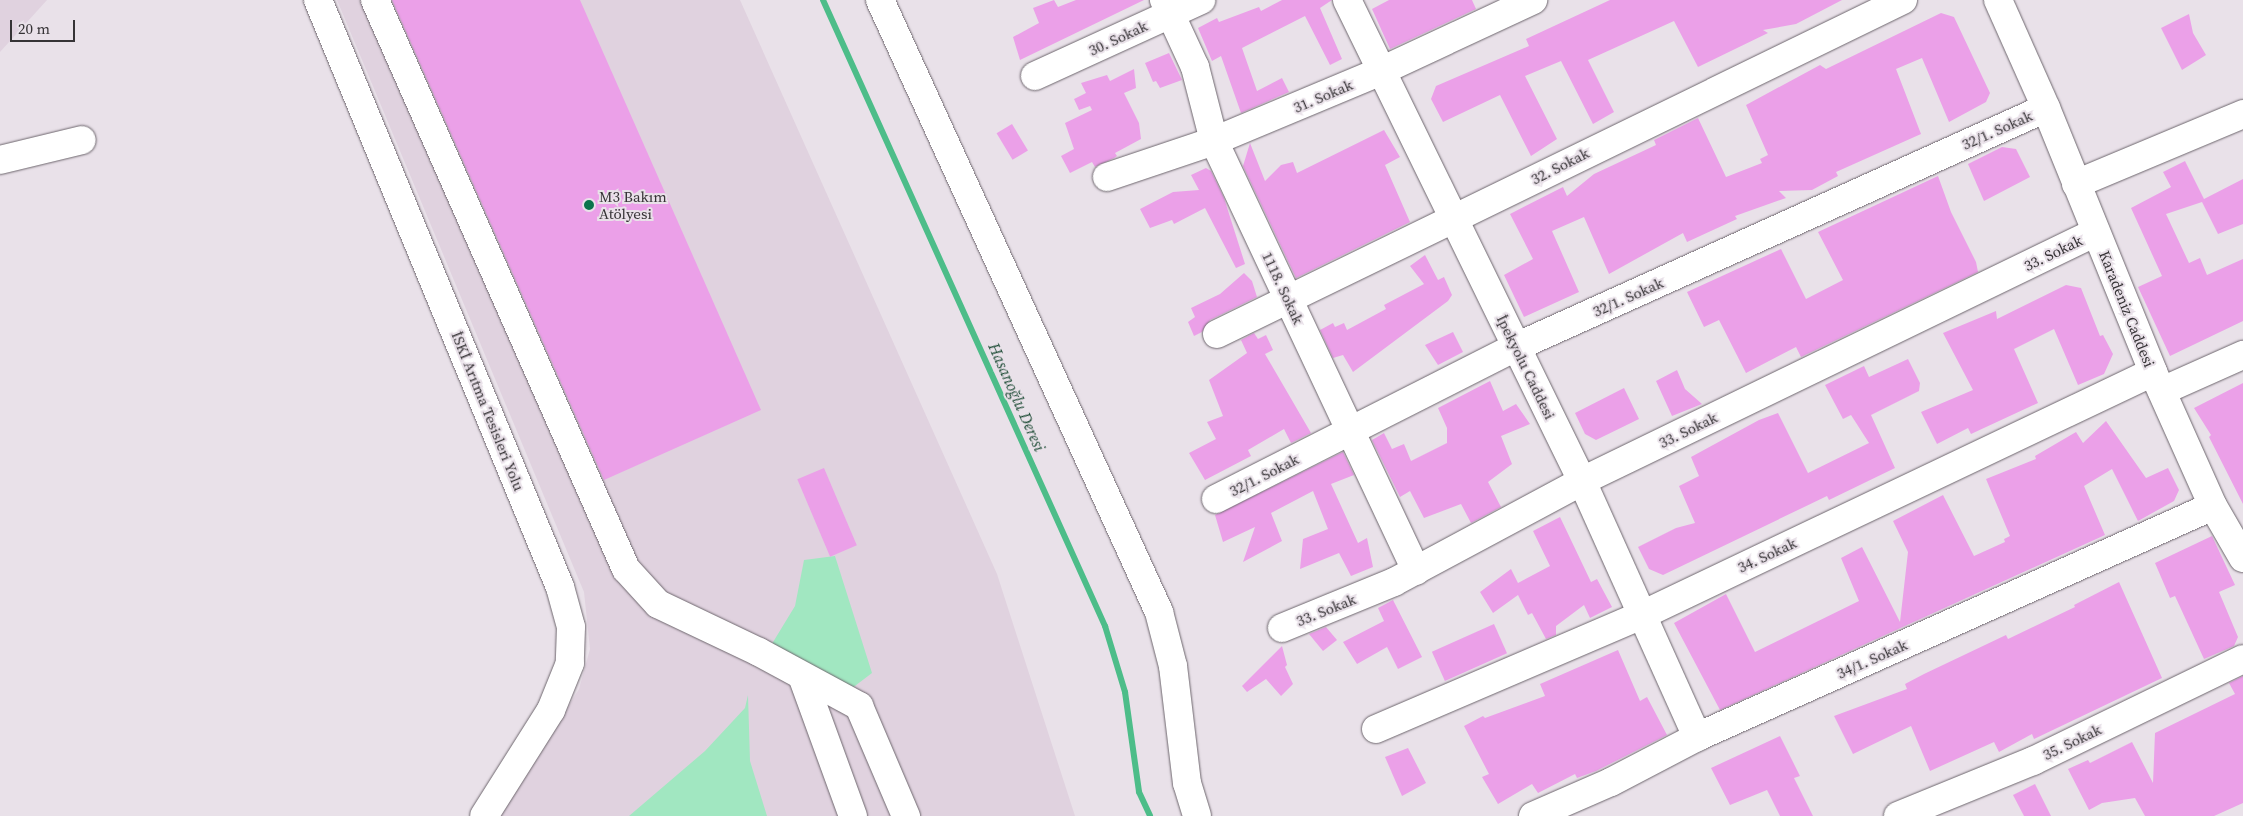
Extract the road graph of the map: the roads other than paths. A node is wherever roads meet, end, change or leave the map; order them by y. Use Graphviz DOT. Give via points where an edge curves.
graph roads {
  1 [pos="318,0"];
  2 [pos="375,0"];
  3 [pos="880,0"];
  4 [pos="1202,0"];
  5 [pos="1347,0"];
  6 [pos="1533,0"];
  7 [pos="1903,0"];
  8 [pos="1998,0"];
  9 [pos="1168,7"];
  10 [pos="1381,71"];
  11 [pos="1035,76"];
  12 [pos="2046,108"];
  13 [pos="2243,114"];
  14 [pos="82,140"];
  15 [pos="1214,141"];
  16 [pos="0,160"];
  17 [pos="1107,177"];
  18 [pos="2076,184"];
  19 [pos="1453,221"];
  20 [pos="2096,232"];
  21 [pos="1287,298"];
  22 [pos="1218,334"];
  23 [pos="1516,347"];
  24 [pos="2243,355"];
  25 [pos="2158,382"];
  26 [pos="1351,430"];
  27 [pos="1582,482"];
  28 [pos="1216,499"];
  29 [pos="2213,506"];
  30 [pos="2243,558"];
  31 [pos="1416,571"];
  32 [pos="1640,616"];
  33 [pos="1282,628"];
  34 [pos="2243,659"];
  35 [pos="802,676"];
  36 [pos="1376,728"];
  37 [pos="1698,737"];
  38 [pos="484,816"];
  39 [pos="853,816"];
  40 [pos="906,816"];
  41 [pos="1197,816"];
  42 [pos="1534,816"];
  43 [pos="1898,816"];
  1 -- 38 [label="street, İSKİ Arıtma Tesisleri Yolu" via="560,587 571,626 570,663 551,710"];
  2 -- 35 [label="street" via="626,569 658,604"];
  3 -- 41 [label="street" via="1159,612 1173,666 1187,783"];
  4 -- 9 [label="street, 30. Sokak"];
  5 -- 10 [label="street, İpekyolu Caddesi"];
  6 -- 10 [label="street, 31. Sokak"];
  7 -- 19 [label="street, 32. Sokak"];
  8 -- 12 [label="street, Karadeniz Caddesi"];
  9 -- 11 [label="street, 30. Sokak"];
  9 -- 15 [label="street, 1118. Sokak" via="1196,67"];
  10 -- 15 [label="street, 31. Sokak"];
  10 -- 19 [label="street, İpekyolu Caddesi"];
  12 -- 18 [label="street, Karadeniz Caddesi"];
  12 -- 23 [label="street, 32/1. Sokak"];
  13 -- 18 [label="street"];
  14 -- 16 [label="street"];
  15 -- 17 [label="street, 31. Sokak"];
  15 -- 21 [label="street, 1118. Sokak"];
  18 -- 20 [label="street, Karadeniz Caddesi"];
  19 -- 21 [label="street, 32. Sokak"];
  19 -- 23 [label="street, İpekyolu Caddesi"];
  20 -- 25 [label="street, Karadeniz Caddesi"];
  20 -- 27 [label="street, 33. Sokak"];
  21 -- 22 [label="street, 32. Sokak"];
  21 -- 26 [label="street, 1118. Sokak"];
  23 -- 26 [label="street, 32/1. Sokak"];
  23 -- 27 [label="street, İpekyolu Caddesi"];
  24 -- 25 [label="street, 34. Sokak"];
  25 -- 29 [label="street, Karadeniz Caddesi"];
  25 -- 32 [label="street, 34. Sokak"];
  26 -- 28 [label="street, 32/1. Sokak"];
  26 -- 31 [label="street, 1118. Sokak"];
  27 -- 31 [label="street, 33. Sokak"];
  27 -- 32 [label="street, İpekyolu Caddesi"];
  29 -- 30 [label="street, Karadeniz Caddesi"];
  29 -- 37 [label="street, 34/1. Sokak"];
  31 -- 33 [label="street, 33. Sokak"];
  32 -- 36 [label="street, 34. Sokak"];
  32 -- 37 [label="street, İpekyolu Caddesi"];
  34 -- 43 [label="street, 35. Sokak" via="2034,761"];
  35 -- 39 [label="street"];
  35 -- 40 [label="street" via="860,706"];
  37 -- 42 [label="street, 34/1. Sokak" via="1611,782"];
}
